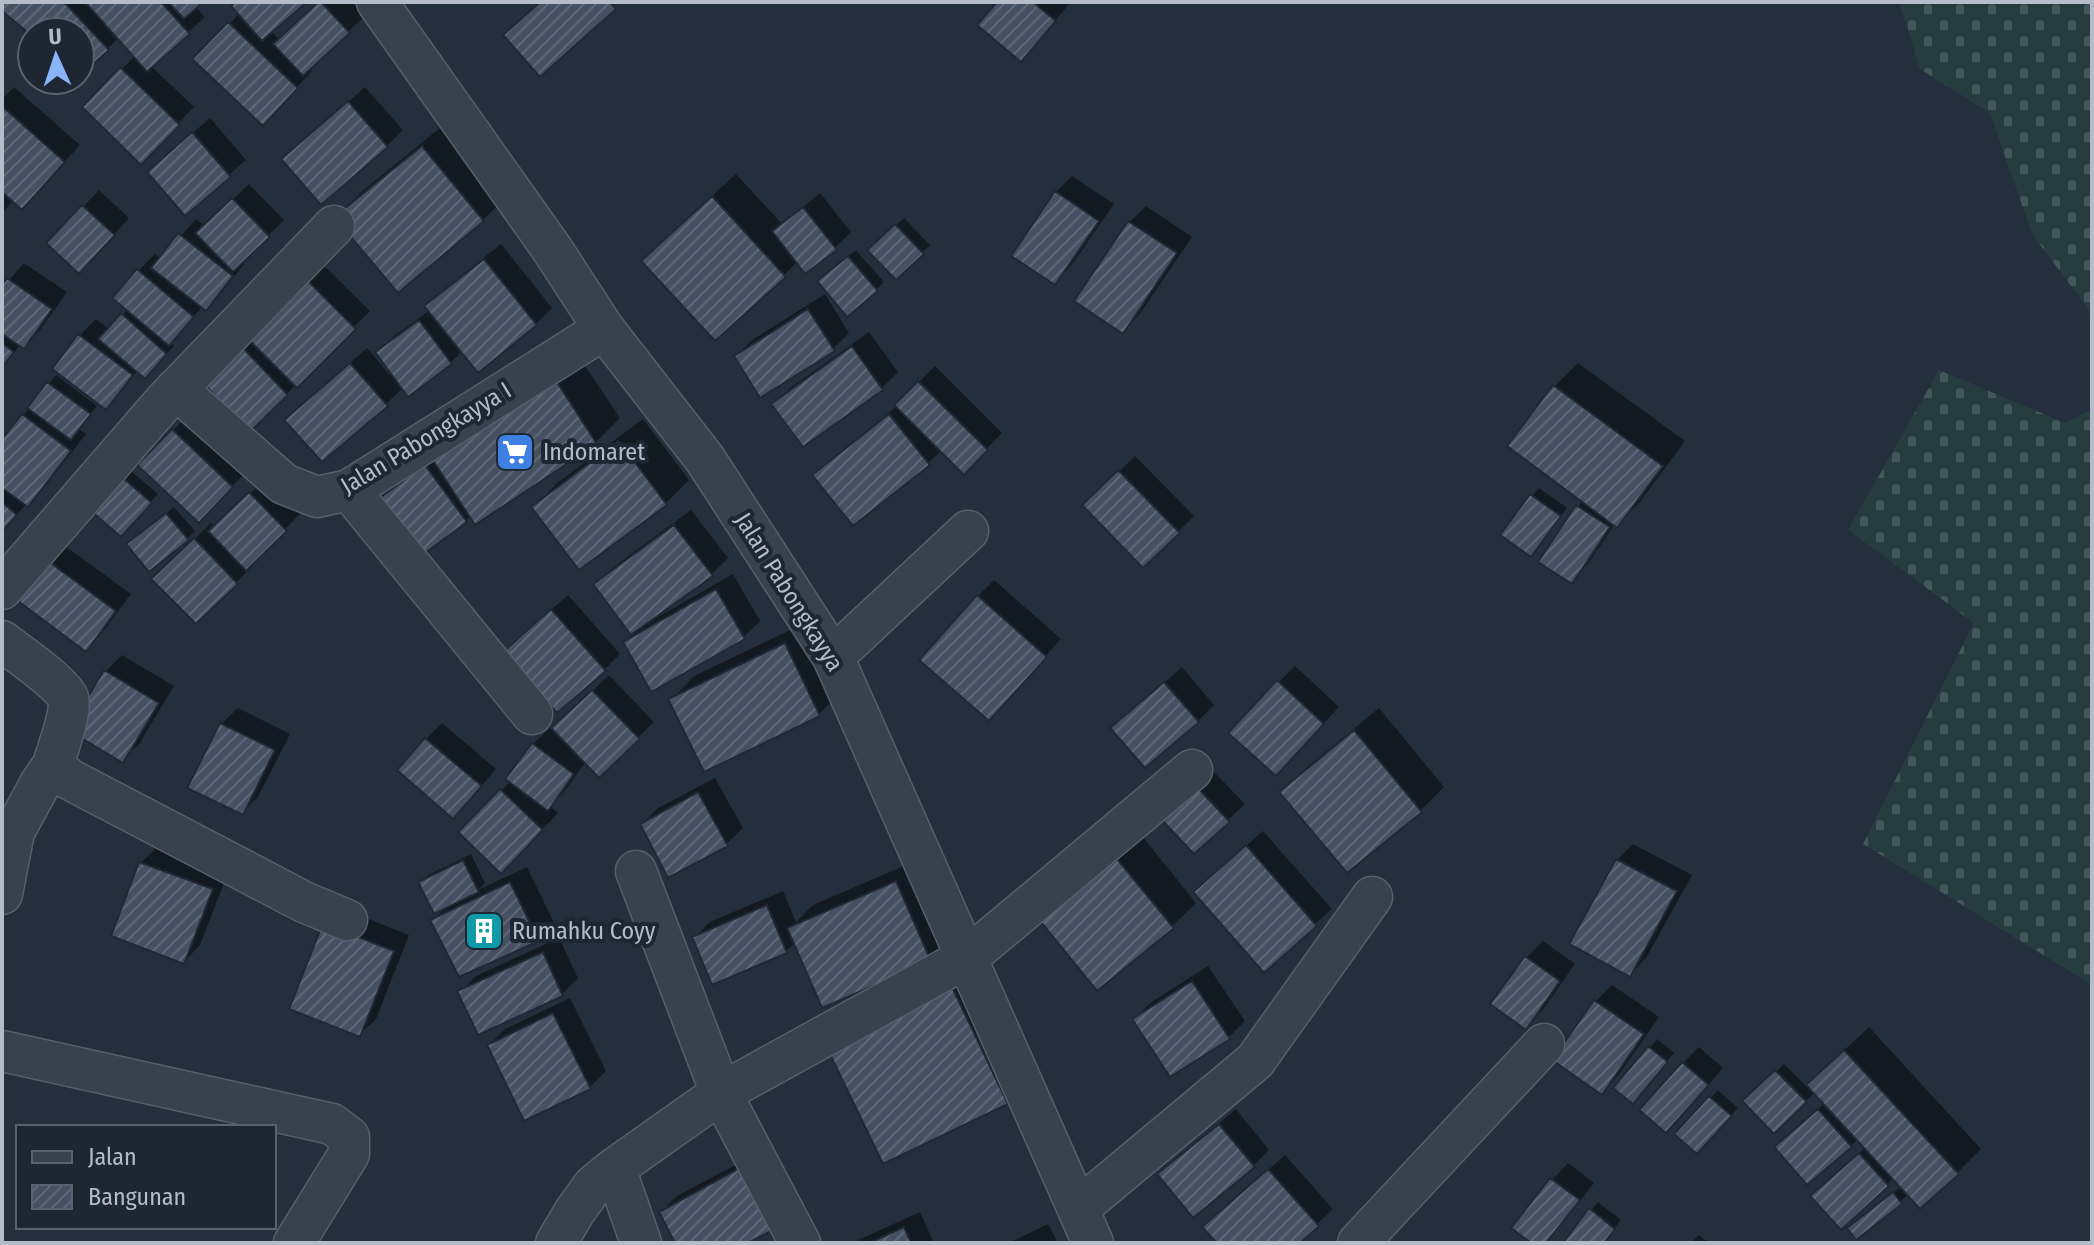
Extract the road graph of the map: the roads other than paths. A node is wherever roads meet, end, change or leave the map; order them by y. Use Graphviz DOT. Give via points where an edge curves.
graph roads {
  1 [pos="377,2"];
  2 [pos="334,226"];
  3 [pos="604,329"];
  4 [pos="176,389"];
  5 [pos="349,490"];
  6 [pos="968,531"];
  7 [pos="2,589"];
  8 [pos="2,641"];
  9 [pos="833,657"];
  10 [pos="532,714"];
  11 [pos="53,765"];
  12 [pos="1192,770"];
  13 [pos="636,871"];
  14 [pos="2,894"];
  15 [pos="1372,897"];
  16 [pos="347,920"];
  17 [pos="968,957"];
  18 [pos="1544,1044"];
  19 [pos="2,1051"];
  20 [pos="721,1093"];
  21 [pos="615,1168"];
  22 [pos="1086,1226"];
  23 [pos="294,1243"];
  24 [pos="556,1243"];
  25 [pos="641,1243"];
  26 [pos="800,1243"];
  27 [pos="1358,1243"];
  1 -- 3 [label="street, Jalan Pabongkayya"];
  2 -- 4 [label="street"];
  3 -- 5 [label="street, Jalan Pabongkayya I"];
  3 -- 9 [label="street, Jalan Pabongkayya" via="705,459"];
  4 -- 5 [label="street, Jalan Pabongkayya I" via="284,484 317,497"];
  4 -- 7 [label="street"];
  5 -- 10 [label="street"];
  6 -- 9 [label="street"];
  8 -- 11 [label="street" via="68,699"];
  9 -- 17 [label="street, Jalan Pabongkayya"];
  11 -- 14 [label="street" via="14,832"];
  11 -- 16 [label="street" via="69,779"];
  12 -- 17 [label="street"];
  13 -- 20 [label="street"];
  15 -- 22 [label="street" via="1255,1061"];
  17 -- 20 [label="street"];
  17 -- 22 [label="street, Jalan Pabongkayya"];
  18 -- 27 [label="street"];
  19 -- 23 [label="street" via="332,1124 349,1137 349,1154"];
  20 -- 21 [label="street"];
  20 -- 26 [label="street"];
  21 -- 24 [label="street" via="593,1186"];
  21 -- 25 [label="street"];
}
